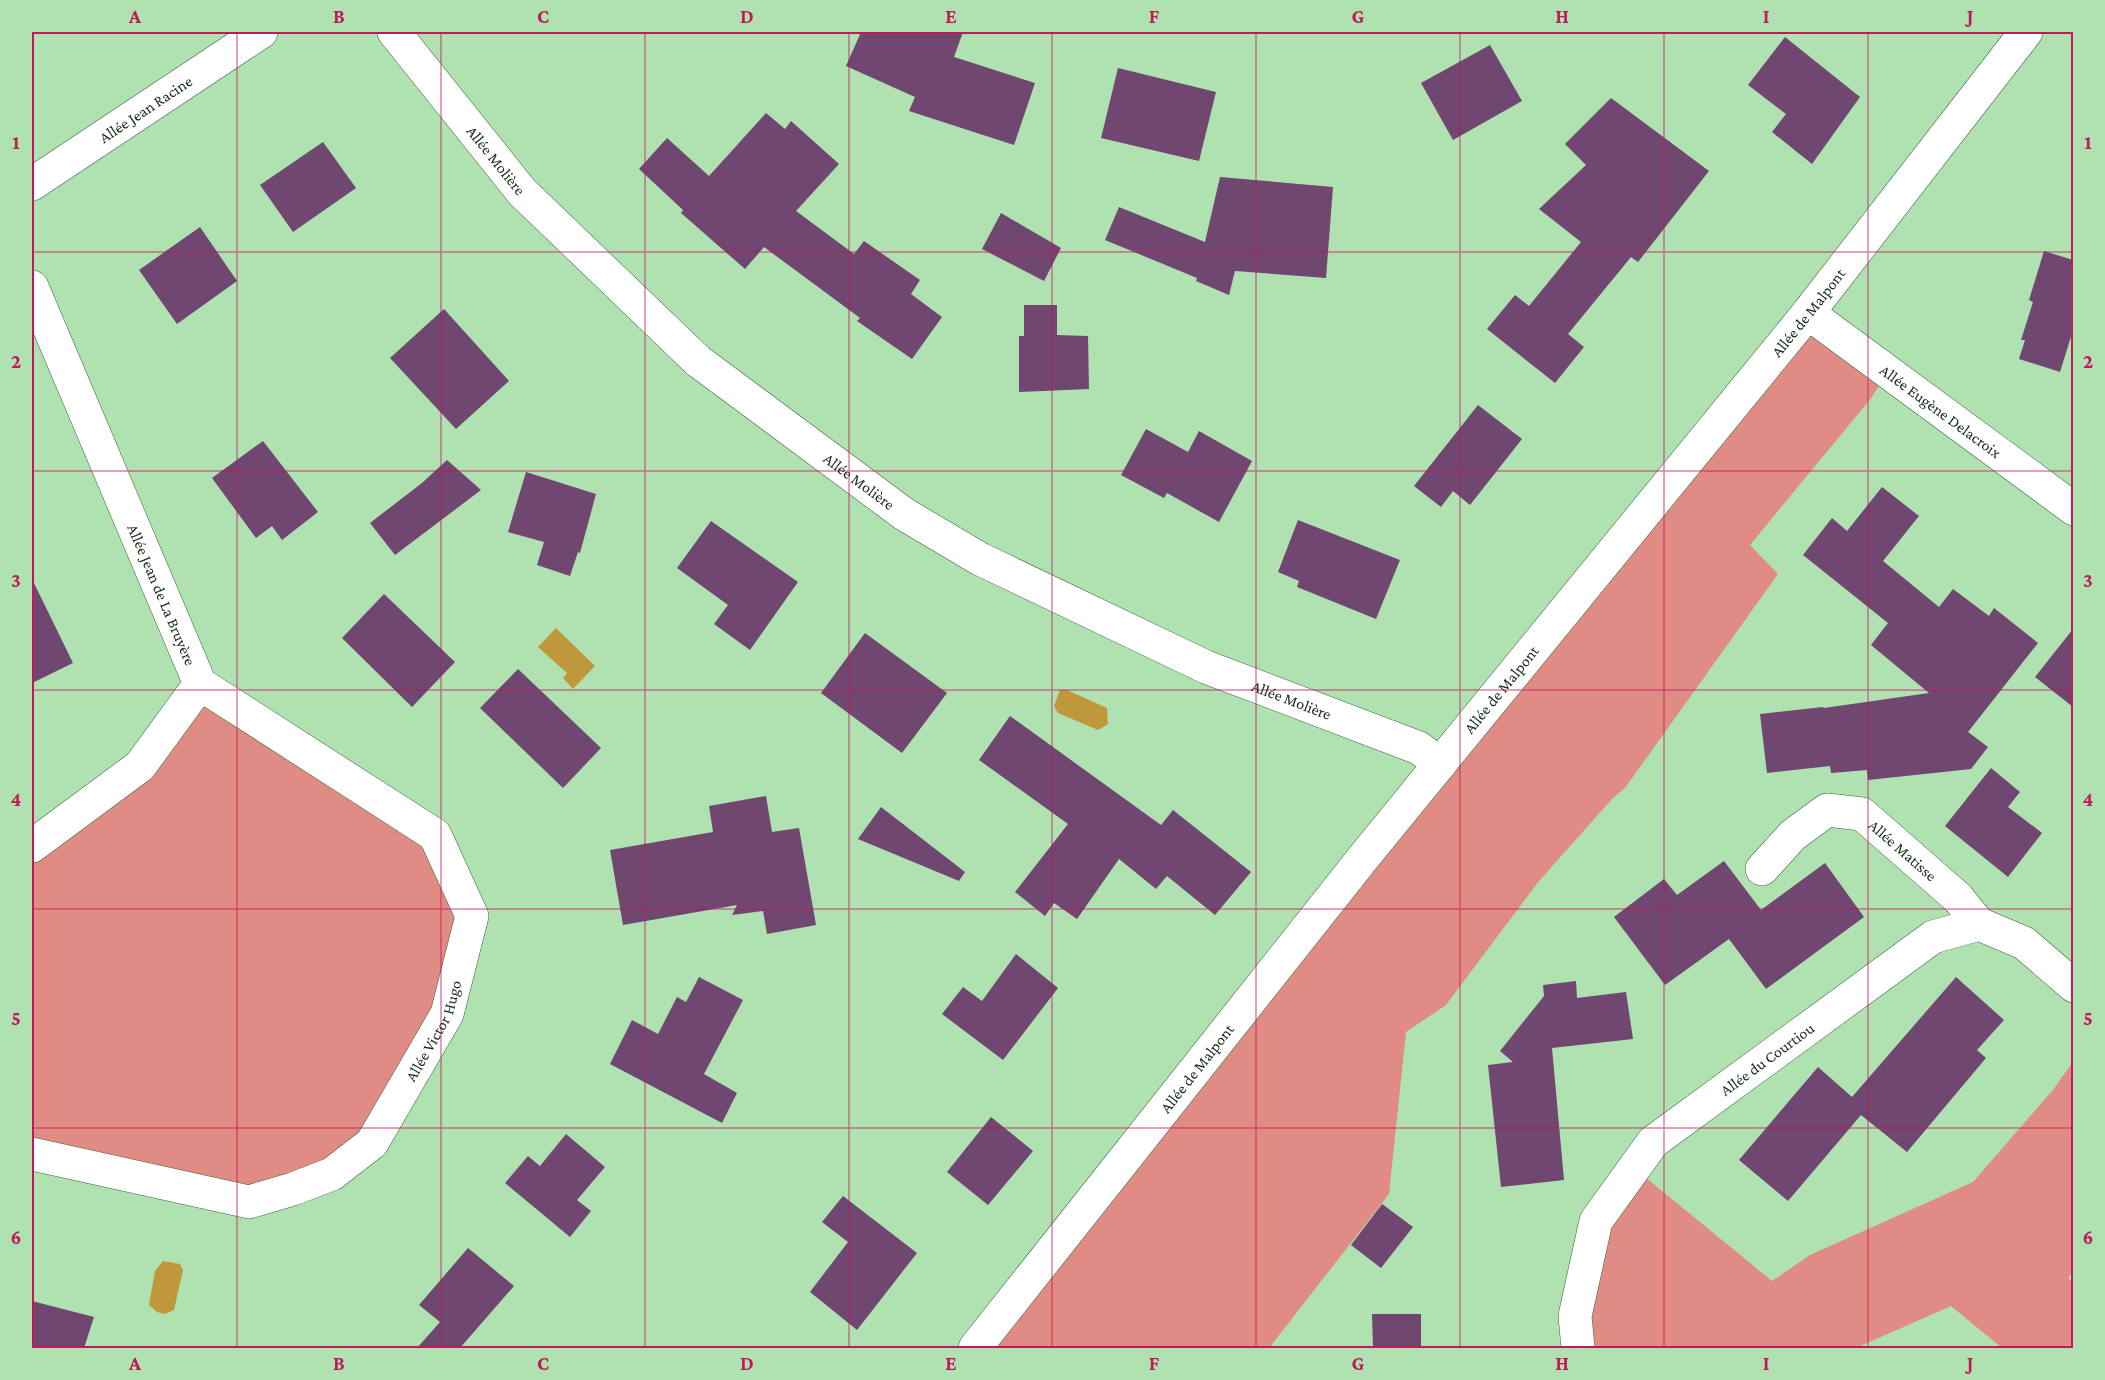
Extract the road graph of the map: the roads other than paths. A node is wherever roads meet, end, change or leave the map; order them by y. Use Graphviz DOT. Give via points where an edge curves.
graph roads {
  1 [pos="261,32"];
  2 [pos="394,32"];
  3 [pos="2026,32"];
  4 [pos="32,184"];
  5 [pos="32,287"];
  6 [pos="1808,313"];
  7 [pos="2073,509"];
  8 [pos="200,684"];
  9 [pos="1440,764"];
  10 [pos="32,846"];
  11 [pos="1762,869"];
  12 [pos="1979,924"];
  13 [pos="2073,986"];
  14 [pos="32,1154"];
  15 [pos="975,1348"];
  16 [pos="1578,1348"];
  1 -- 4 [label="street, Allée Jean Racine"];
  2 -- 9 [label="street, Allée Molière" via="522,192 698,361 904,514 980,558 1206,667 1419,748"];
  3 -- 6 [label="street, Allée de Malpont"];
  5 -- 8 [label="street, Allée Jean de La Bruyère"];
  6 -- 7 [label="street, Allée Eugène Delacroix"];
  6 -- 9 [label="street, Allée de Malpont"];
  8 -- 10 [label="street, Allée Jean de La Bruyère" via="140,766"];
  8 -- 14 [label="street, Allée Victor Hugo" via="435,835 472,916 447,1014 372,1143 332,1174 293,1190 249,1202"];
  9 -- 15 [label="street, Allée de Malpont"];
  11 -- 12 [label="street, Allée Matisse" via="1793,835 1827,810 1862,814 1958,898"];
  12 -- 13 [label="street" via="2024,943"];
  12 -- 16 [label="street, Allée du Courtiou" via="1933,937 1653,1142 1596,1221 1575,1316"];
}
